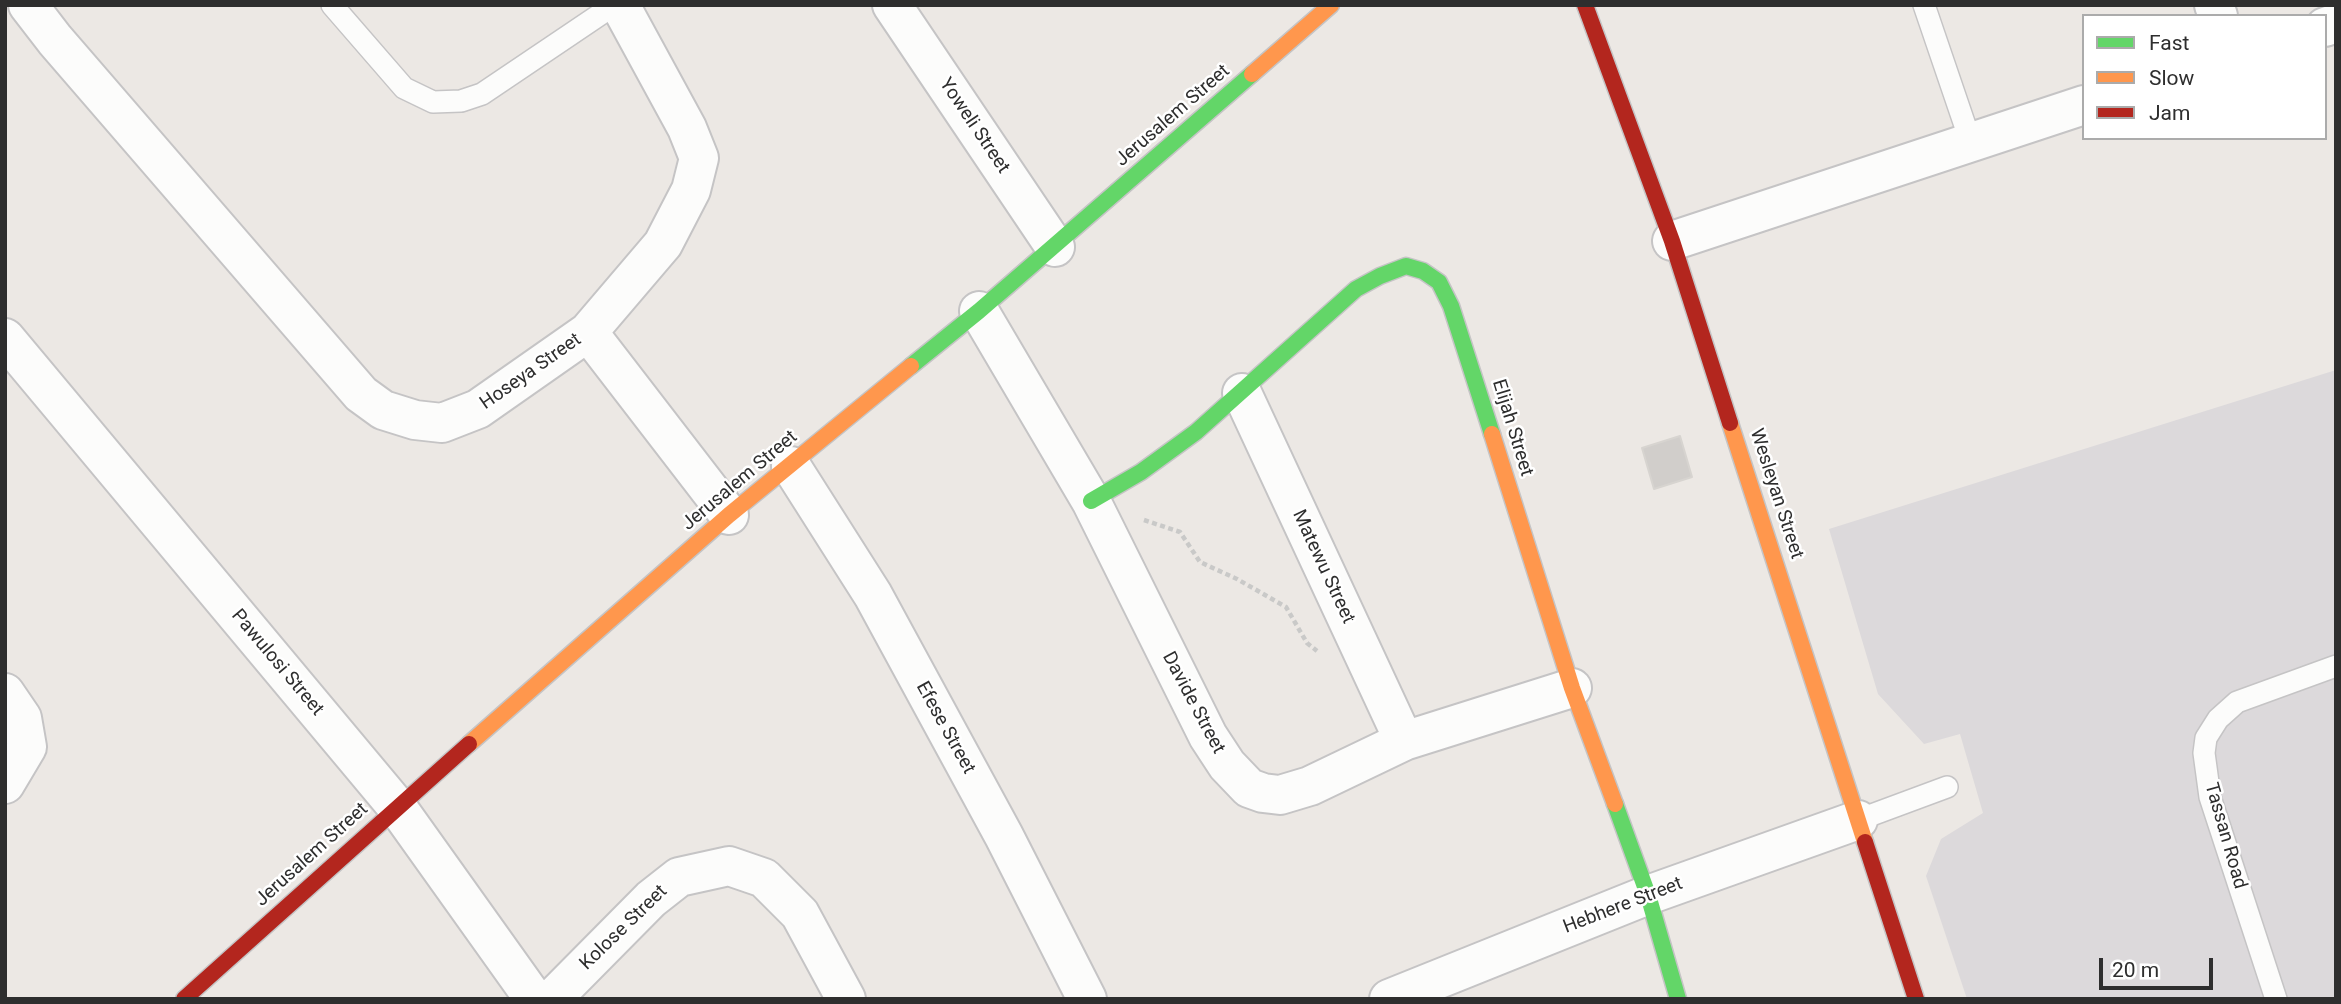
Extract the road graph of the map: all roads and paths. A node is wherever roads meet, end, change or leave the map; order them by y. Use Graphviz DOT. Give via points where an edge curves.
graph roads {
  1 [pos="28,5"];
  2 [pos="332,5"];
  3 [pos="614,5"];
  4 [pos="620,5"];
  5 [pos="892,5"];
  6 [pos="1331,5"];
  7 [pos="1585,5"];
  8 [pos="1924,5"];
  9 [pos="2082,107"];
  10 [pos="1971,143"];
  11 [pos="1672,241"];
  12 [pos="1055,247"];
  13 [pos="979,311"];
  14 [pos="588,332"];
  15 [pos="5,338"];
  16 [pos="1242,393"];
  17 [pos="790,466"];
  18 [pos="1091,501"];
  19 [pos="729,515"];
  20 [pos="1327,659"];
  21 [pos="2336,666"];
  22 [pos="1572,688"];
  23 [pos="5,693"];
  24 [pos="1404,741"];
  25 [pos="5,785"];
  26 [pos="1947,787"];
  27 [pos="397,807"];
  28 [pos="1858,820"];
  29 [pos="1648,895"];
  30 [pos="184,999"];
  31 [pos="534,999"];
  32 [pos="552,999"];
  33 [pos="846,999"];
  34 [pos="1087,999"];
  35 [pos="1389,999"];
  36 [pos="1678,999"];
  37 [pos="1916,999"];
  38 [pos="2276,999"];
  1 -- 14 [label="street, Hoseya Street" via="361,394 383,411 442,424 478,409"];
  2 -- 3 [label="lane" via="404,88 433,102 461,101 482,94"];
  4 -- 14 [label="street, Hoseya Street" via="699,158 691,190 663,244"];
  5 -- 12 [label="street, Yoweli Street"];
  6 -- 12 [label="street, Jerusalem Street"];
  7 -- 11 [label="street, Wesleyan Street"];
  8 -- 10 [label="lane"];
  9 -- 10 [label="street"];
  10 -- 11 [label="street"];
  11 -- 28 [label="street, Wesleyan Street"];
  12 -- 13 [label="street, Jerusalem Street"];
  13 -- 17 [label="street, Jerusalem Street"];
  13 -- 18 [label="street, Davide Street"];
  14 -- 19 [label="street"];
  15 -- 27 [label="street, Pawulosi Street"];
  16 -- 18 [label="street, Elijah Street" via="1141,472"];
  16 -- 22 [label="street, Elijah Street" via="1356,289 1406,266 1439,282 1451,306"];
  16 -- 24 [label="street, Matewu Street"];
  17 -- 19 [label="street, Jerusalem Street"];
  17 -- 34 [label="street, Efese Street" via="873,595"];
  18 -- 20 [label="path" via="1180,532 1200,562 1286,607 1307,643"];
  18 -- 24 [label="street, Davide Street" via="1208,736 1249,788 1280,795 1310,786"];
  19 -- 27 [label="street, Jerusalem Street"];
  21 -- 38 [label="lane, Tassan Road" via="2237,702 2217,719 2206,738 2210,797"];
  22 -- 24 [label="street, Davide Street"];
  22 -- 29 [label="street, Elijah Street"];
  23 -- 25 [label="street" via="22,718 27,747"];
  26 -- 28 [label="lane"];
  27 -- 30 [label="street, Jerusalem Street"];
  27 -- 31 [label="street, Pawulosi Street"];
  28 -- 29 [label="street, Hebhere Street"];
  28 -- 37 [label="street, Wesleyan Street"];
  29 -- 35 [label="street, Hebhere Street"];
  29 -- 36 [label="street, Elijah Street"];
  32 -- 33 [label="street, Kolose Street" via="651,899 679,877 729,866 764,878 800,914"];
}
